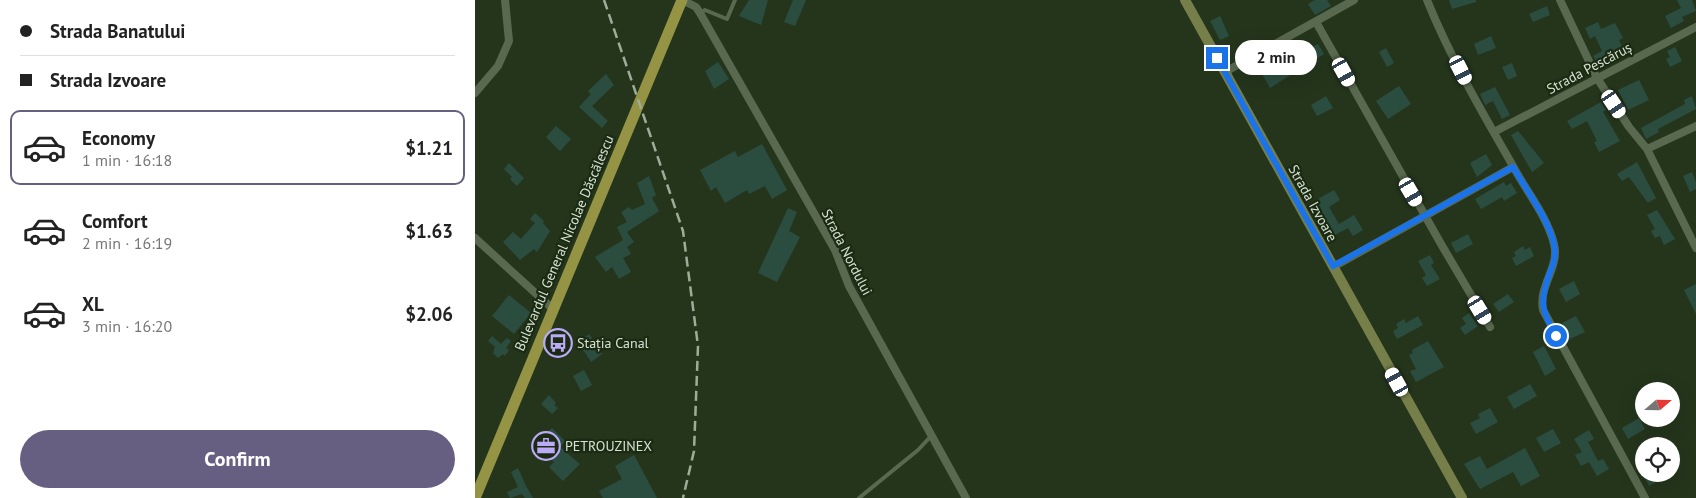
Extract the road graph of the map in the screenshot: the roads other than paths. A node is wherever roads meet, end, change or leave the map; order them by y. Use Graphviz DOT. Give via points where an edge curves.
graph roads {
  1 [pos="505,0"];
  2 [pos="682,0"];
  3 [pos="735,0"];
  4 [pos="1185,0"];
  5 [pos="1354,0"];
  6 [pos="1427,0"];
  7 [pos="1559,0"];
  8 [pos="700,13"];
  9 [pos="1317,22"];
  10 [pos="1696,27"];
  11 [pos="1225,72"];
  12 [pos="1597,78"];
  13 [pos="475,93"];
  14 [pos="1696,126"];
  15 [pos="1494,132"];
  16 [pos="1647,149"];
  17 [pos="1513,167"];
  18 [pos="1426,217"];
  19 [pos="475,238"];
  20 [pos="1696,248"];
  21 [pos="1333,266"];
  22 [pos="553,309"];
  23 [pos="1490,327"];
  24 [pos="932,435"];
  25 [pos="475,498"];
  26 [pos="859,498"];
  27 [pos="967,498"];
  28 [pos="1461,498"];
  29 [pos="1645,498"];
  1 -- 13 [label="street" via="509,41 498,66"];
  2 -- 8 [label="street, Strada Nordului" via="697,7"];
  2 -- 22 [label="main road, Bulevardul General Nicolae Dăscălescu"];
  3 -- 8 [label="lane" via="727,19 705,10"];
  4 -- 11 [label="main road, Strada Izvoare"];
  5 -- 9 [label="street"];
  6 -- 15 [label="street"];
  7 -- 12 [label="street"];
  8 -- 24 [label="street, Strada Nordului" via="835,250 849,286"];
  9 -- 11 [label="street"];
  9 -- 18 [label="street"];
  10 -- 12 [label="street, Strada Pescăruș"];
  11 -- 21 [label="main road, Strada Izvoare"];
  12 -- 15 [label="street, Strada Pescăruș"];
  12 -- 16 [label="street"];
  14 -- 16 [label="street"];
  15 -- 17 [label="street"];
  16 -- 20 [label="street"];
  17 -- 18 [label="street"];
  17 -- 29 [label="street" via="1554,243 1555,254 1541,302 1547,320"];
  18 -- 21 [label="street"];
  18 -- 23 [label="street"];
  19 -- 22 [label="street"];
  21 -- 28 [label="main road, Strada Izvoare"];
  22 -- 25 [label="main road, Bulevardul General Nicolae Dăscălescu"];
  24 -- 26 [label="lane"];
  24 -- 27 [label="street, Strada Nordului"];
}
